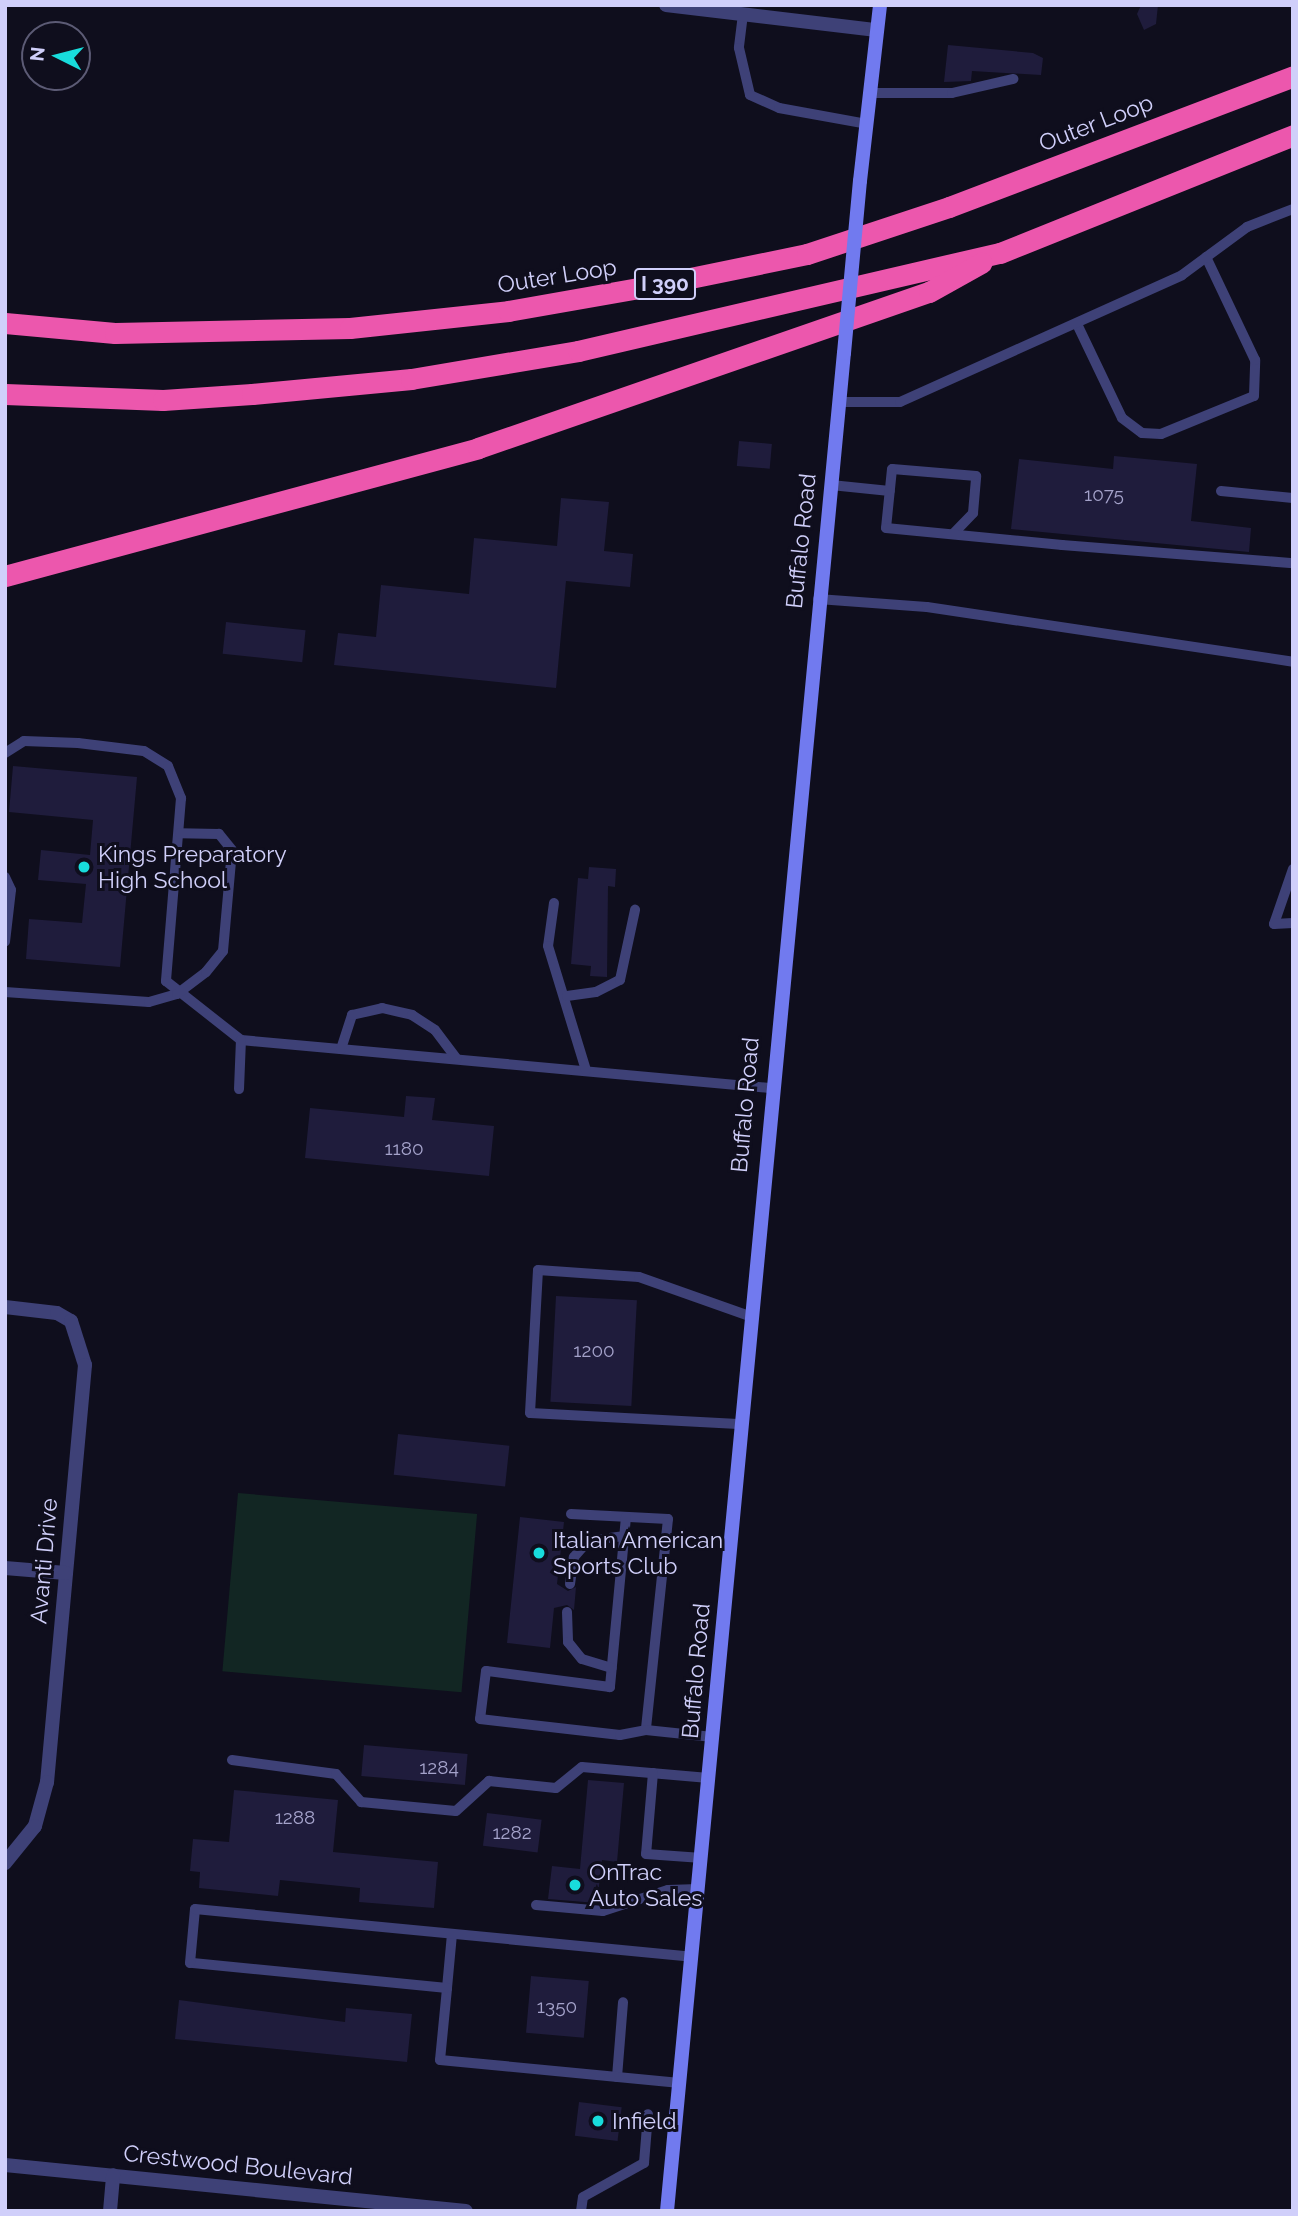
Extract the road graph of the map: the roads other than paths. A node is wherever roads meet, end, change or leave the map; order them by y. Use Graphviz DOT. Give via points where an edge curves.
graph roads {
  1 [pos="666,5"];
  2 [pos="880,5"];
  3 [pos="743,14"];
  4 [pos="877,30"];
  5 [pos="1293,76"];
  6 [pos="1013,79"];
  7 [pos="870,93"];
  8 [pos="867,124"];
  9 [pos="1293,135"];
  10 [pos="1293,209"];
  11 [pos="1000,253"];
  12 [pos="1206,257"];
  13 [pos="5,323"];
  14 [pos="1077,324"];
  15 [pos="5,394"];
  16 [pos="839,402"];
  17 [pos="831,485"];
  18 [pos="890,491"];
  19 [pos="1221,491"];
  20 [pos="1293,498"];
  21 [pos="953,534"];
  22 [pos="1293,563"];
  23 [pos="5,576"];
  24 [pos="818,599"];
  25 [pos="1293,662"];
  26 [pos="5,753"];
  27 [pos="180,833"];
  28 [pos="1293,869"];
  29 [pos="5,877"];
  30 [pos="554,903"];
  31 [pos="635,910"];
  32 [pos="1293,923"];
  33 [pos="5,942"];
  34 [pos="5,992"];
  35 [pos="177,994"];
  36 [pos="567,996"];
  37 [pos="241,1040"];
  38 [pos="341,1049"];
  39 [pos="457,1059"];
  40 [pos="586,1070"];
  41 [pos="770,1088"];
  42 [pos="239,1090"];
  43 [pos="5,1307"];
  44 [pos="749,1316"];
  45 [pos="738,1424"];
  46 [pos="571,1514"];
  47 [pos="626,1517"];
  48 [pos="625,1536"];
  49 [pos="5,1568"];
  50 [pos="66,1573"];
  51 [pos="570,1584"];
  52 [pos="567,1612"];
  53 [pos="612,1668"];
  54 [pos="646,1730"];
  55 [pos="713,1737"];
  56 [pos="232,1760"];
  57 [pos="653,1773"];
  58 [pos="709,1778"];
  59 [pos="702,1858"];
  60 [pos="5,1863"];
  61 [pos="698,1889"];
  62 [pos="536,1905"];
  63 [pos="452,1934"];
  64 [pos="692,1957"];
  65 [pos="447,1988"];
  66 [pos="623,2002"];
  67 [pos="617,2077"];
  68 [pos="680,2082"];
  69 [pos="648,2114"];
  70 [pos="5,2165"];
  71 [pos="113,2175"];
  72 [pos="347,2205"];
  73 [pos="110,2211"];
  74 [pos="466,2211"];
  75 [pos="581,2211"];
  76 [pos="667,2211"];
  1 -- 3 [label="street"];
  2 -- 4 [label="main road, Buffalo Road"];
  3 -- 4 [label="street"];
  3 -- 8 [label="lane" via="739,48 750,95 779,108"];
  4 -- 7 [label="main road, Buffalo Road"];
  5 -- 13 [label="highway, Outer Loop / I 390" via="949,207 807,254 661,285 508,312 350,328 115,332"];
  6 -- 7 [label="lane" via="952,93"];
  7 -- 8 [label="main road, Buffalo Road"];
  8 -- 16 [label="main road, Buffalo Road, bridge"];
  9 -- 11 [label="highway, I 390"];
  10 -- 12 [label="lane" via="1247,228"];
  11 -- 15 [label="highway, I 390" via="605,345 411,379 163,400"];
  11 -- 23 [label="highway" via="929,292 478,448"];
  12 -- 14 [label="lane"];
  12 -- 14 [label="lane" via="1255,360 1254,396 1161,434 1142,433 1122,418"];
  14 -- 16 [label="lane" via="900,401"];
  16 -- 17 [label="main road, Buffalo Road"];
  17 -- 18 [label="lane"];
  17 -- 24 [label="main road, Buffalo Road"];
  18 -- 21 [label="lane" via="886,528"];
  18 -- 21 [label="lane" via="892,469 976,476 973,513"];
  19 -- 20 [label="lane"];
  21 -- 22 [label="lane"];
  24 -- 25 [label="lane" via="927,607"];
  24 -- 41 [label="main road, Buffalo Road"];
  26 -- 27 [label="lane" via="24,741 144,751 168,765 181,798"];
  27 -- 35 [label="lane" via="166,982"];
  27 -- 35 [label="lane" via="219,834 232,850 223,951"];
  28 -- 32 [label="lane" via="1273,924"];
  29 -- 33 [label="lane" via="11,890"];
  30 -- 36 [label="lane" via="548,946"];
  31 -- 36 [label="lane" via="620,979 596,992"];
  34 -- 35 [label="lane" via="149,1002"];
  35 -- 37 [label="lane"];
  36 -- 40 [label="lane"];
  37 -- 38 [label="lane"];
  37 -- 42 [label="lane"];
  38 -- 39 [label="lane"];
  38 -- 39 [label="lane" via="352,1015 382,1008 412,1015 435,1030"];
  39 -- 40 [label="lane"];
  40 -- 41 [label="lane"];
  41 -- 44 [label="main road, Buffalo Road"];
  43 -- 50 [label="street, Avanti Drive" via="71,1321 83,1352"];
  44 -- 45 [label="main road, Buffalo Road"];
  44 -- 45 [label="lane" via="639,1277 538,1270 530,1413"];
  45 -- 55 [label="main road, Buffalo Road"];
  46 -- 47 [label="lane"];
  47 -- 48 [label="lane"];
  47 -- 54 [label="lane" via="668,1519"];
  48 -- 51 [label="lane" via="588,1541 574,1557"];
  48 -- 53 [label="lane"];
  49 -- 50 [label="street"];
  50 -- 60 [label="street, Avanti Drive" via="47,1782 35,1826"];
  52 -- 53 [label="lane" via="568,1642 582,1659"];
  53 -- 54 [label="lane" via="610,1687 486,1671 480,1720 620,1735"];
  54 -- 55 [label="lane"];
  55 -- 58 [label="main road, Buffalo Road"];
  56 -- 57 [label="lane" via="335,1774 361,1802 456,1811 489,1781 556,1788 582,1767"];
  57 -- 58 [label="lane"];
  57 -- 59 [label="lane" via="646,1854"];
  58 -- 59 [label="main road, Buffalo Road"];
  59 -- 61 [label="main road, Buffalo Road"];
  61 -- 62 [label="lane" via="668,1890 603,1911"];
  61 -- 64 [label="main road, Buffalo Road"];
  63 -- 64 [label="lane"];
  63 -- 65 [label="lane"];
  63 -- 65 [label="lane" via="195,1909 190,1963"];
  64 -- 68 [label="main road, Buffalo Road"];
  65 -- 67 [label="lane" via="440,2060"];
  66 -- 67 [label="lane"];
  67 -- 68 [label="lane"];
  68 -- 76 [label="main road, Buffalo Road"];
  69 -- 75 [label="lane" via="644,2163 583,2197"];
  70 -- 71 [label="street, Crestwood Boulevard"];
  71 -- 72 [label="street, Crestwood Boulevard"];
  71 -- 73 [label="street"];
  72 -- 74 [label="street, Crestwood Boulevard"];
}
